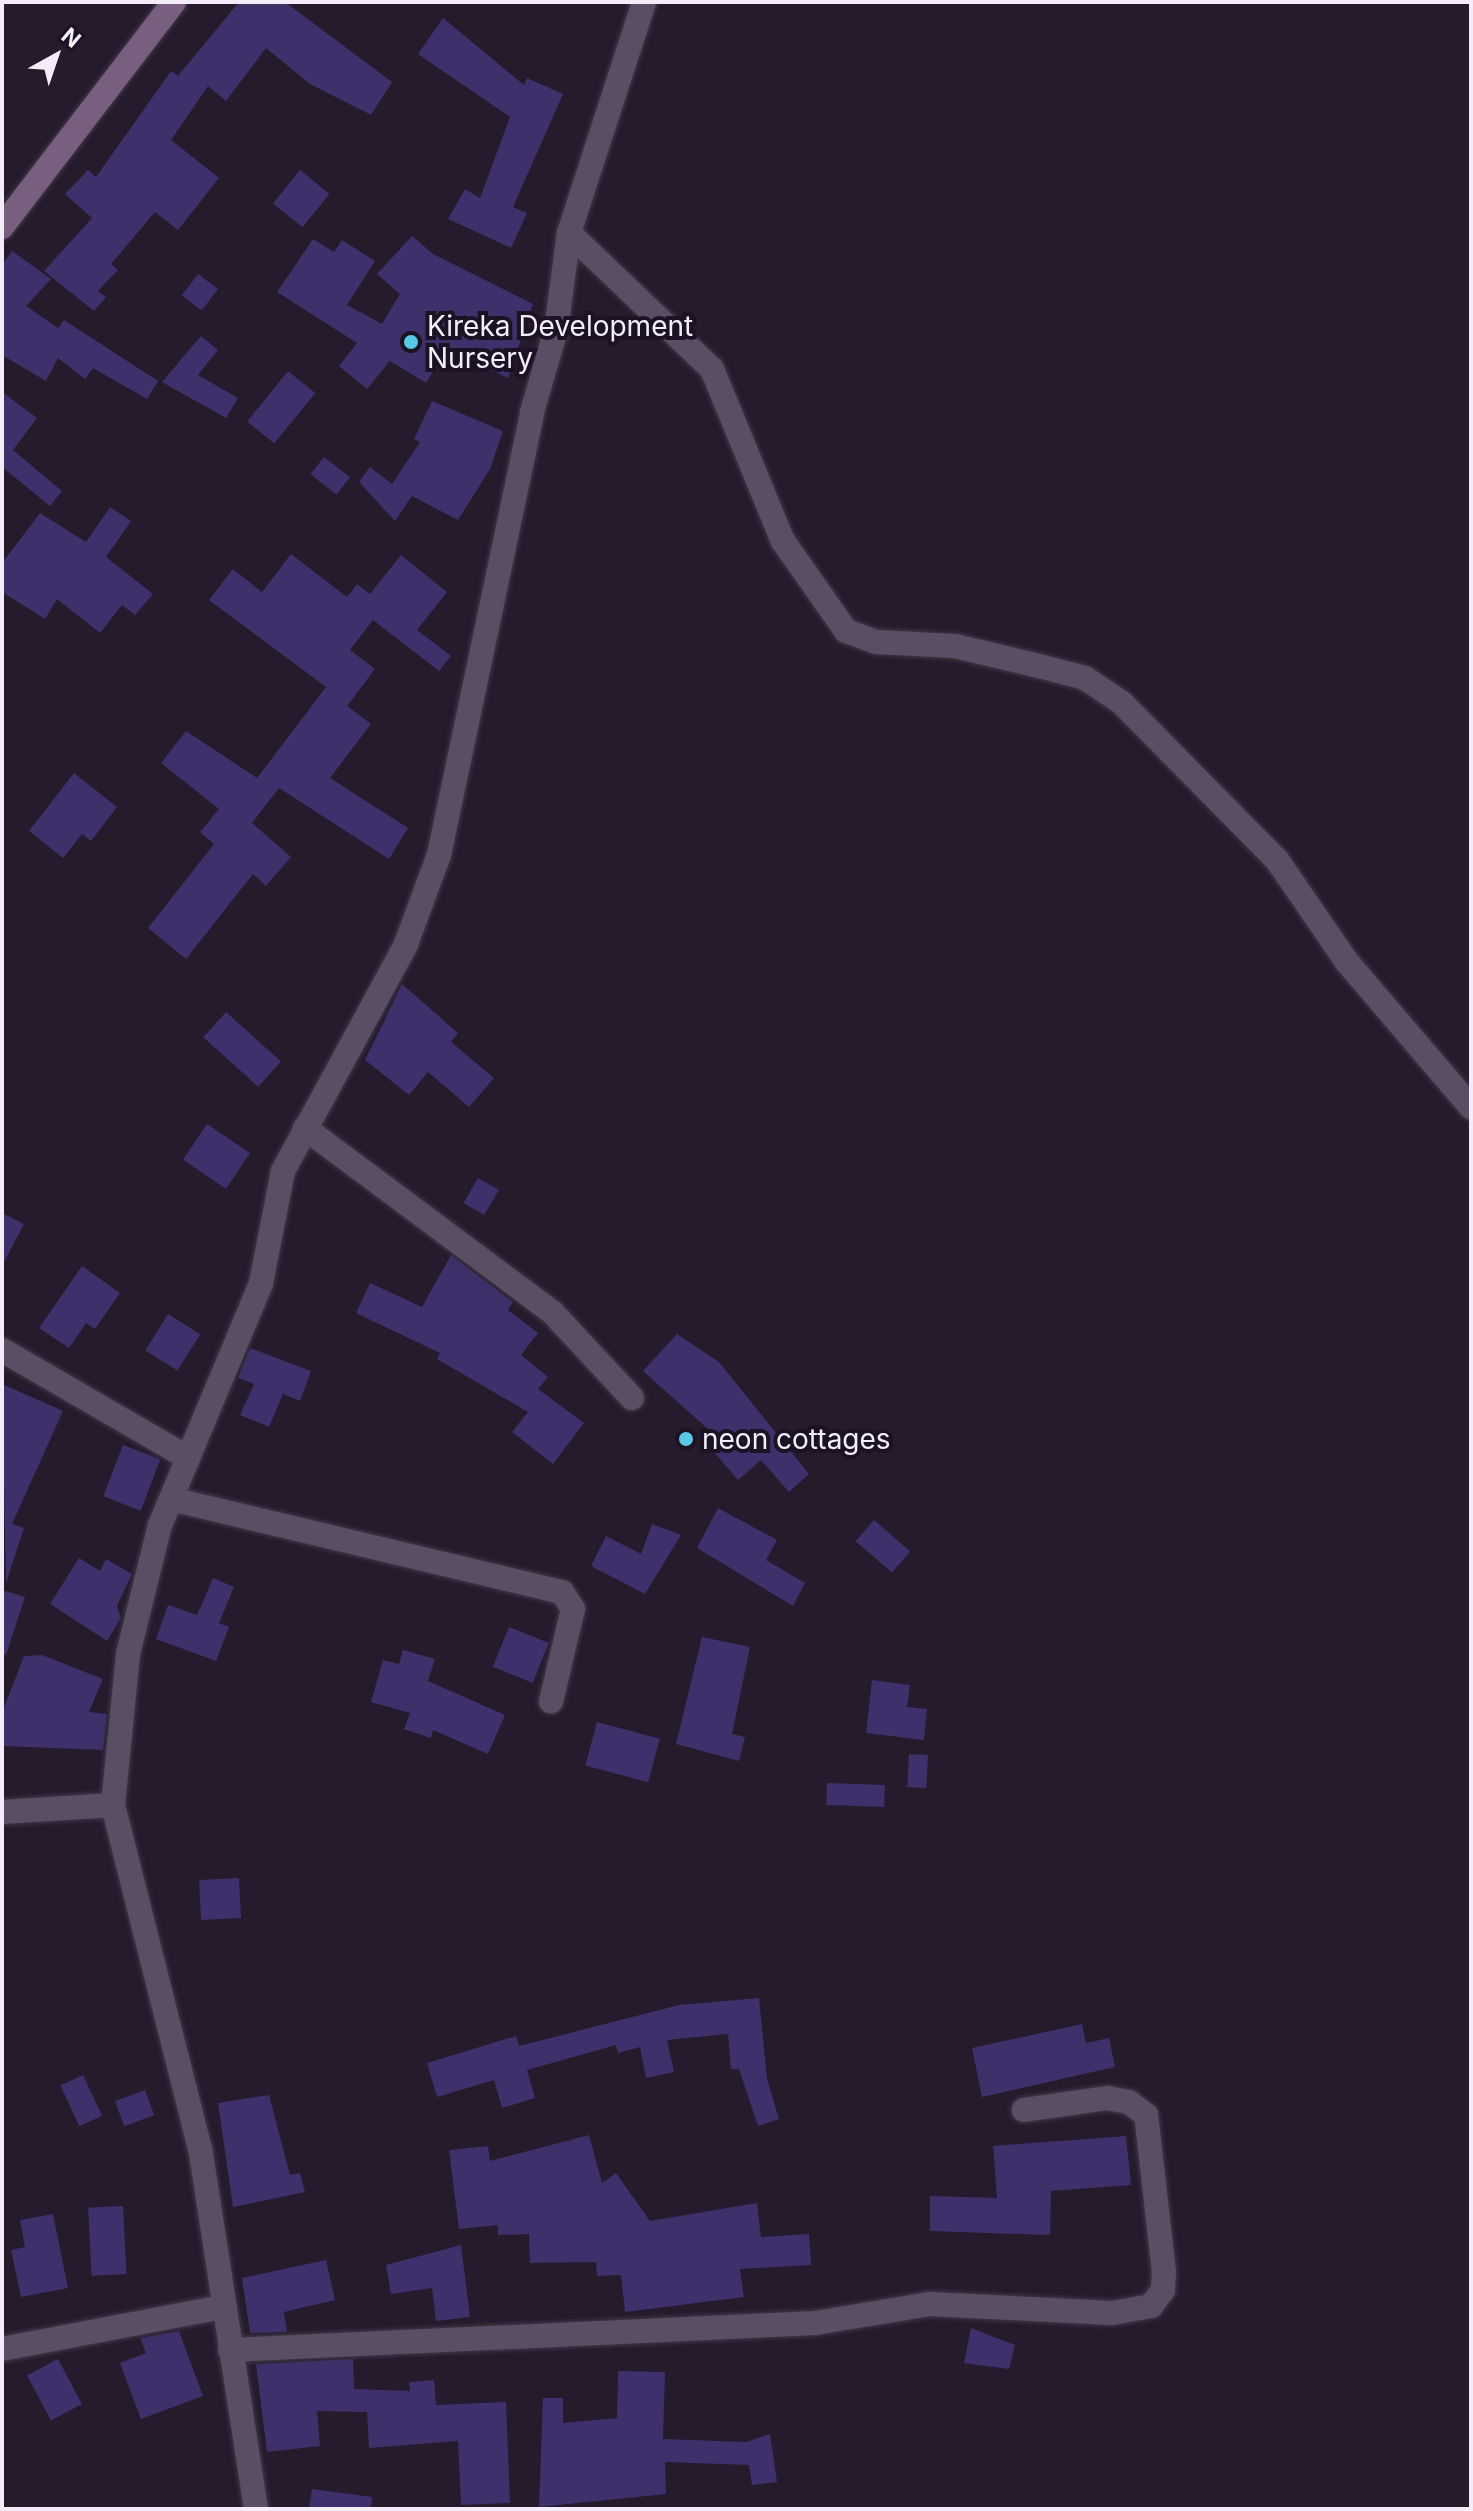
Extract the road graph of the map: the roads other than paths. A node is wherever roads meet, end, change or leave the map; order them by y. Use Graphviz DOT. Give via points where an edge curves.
graph roads {
  1 [pos="174,2"];
  2 [pos="644,2"];
  3 [pos="2,227"];
  4 [pos="569,233"];
  5 [pos="1471,1107"];
  6 [pos="305,1128"];
  7 [pos="2,1350"];
  8 [pos="632,1398"];
  9 [pos="188,1458"];
  10 [pos="171,1499"];
  11 [pos="551,1701"];
  12 [pos="113,1805"];
  13 [pos="2,1812"];
  14 [pos="1024,2110"];
  15 [pos="222,2307"];
  16 [pos="2,2349"];
  17 [pos="230,2350"];
  18 [pos="256,2509"];
  1 -- 3 [label="street"];
  2 -- 4 [label="street"];
  4 -- 5 [label="street" via="712,369 783,541 846,631 1043,667 1085,678 1122,703 1277,860 1347,962"];
  4 -- 6 [label="street" via="556,330 532,412 439,855 406,944"];
  6 -- 8 [label="street" via="553,1313"];
  6 -- 9 [label="street" via="283,1171 261,1283"];
  7 -- 9 [label="street"];
  9 -- 10 [label="street"];
  10 -- 11 [label="street" via="562,1592 573,1609"];
  10 -- 12 [label="street" via="128,1654"];
  12 -- 13 [label="street"];
  12 -- 15 [label="street" via="200,2149"];
  14 -- 17 [label="street" via="1107,2098 1146,2115 1164,2272 1163,2290 1151,2306 1112,2313 930,2304 815,2323"];
  15 -- 16 [label="street"];
  15 -- 17 [label="street"];
  17 -- 18 [label="street"];
}
